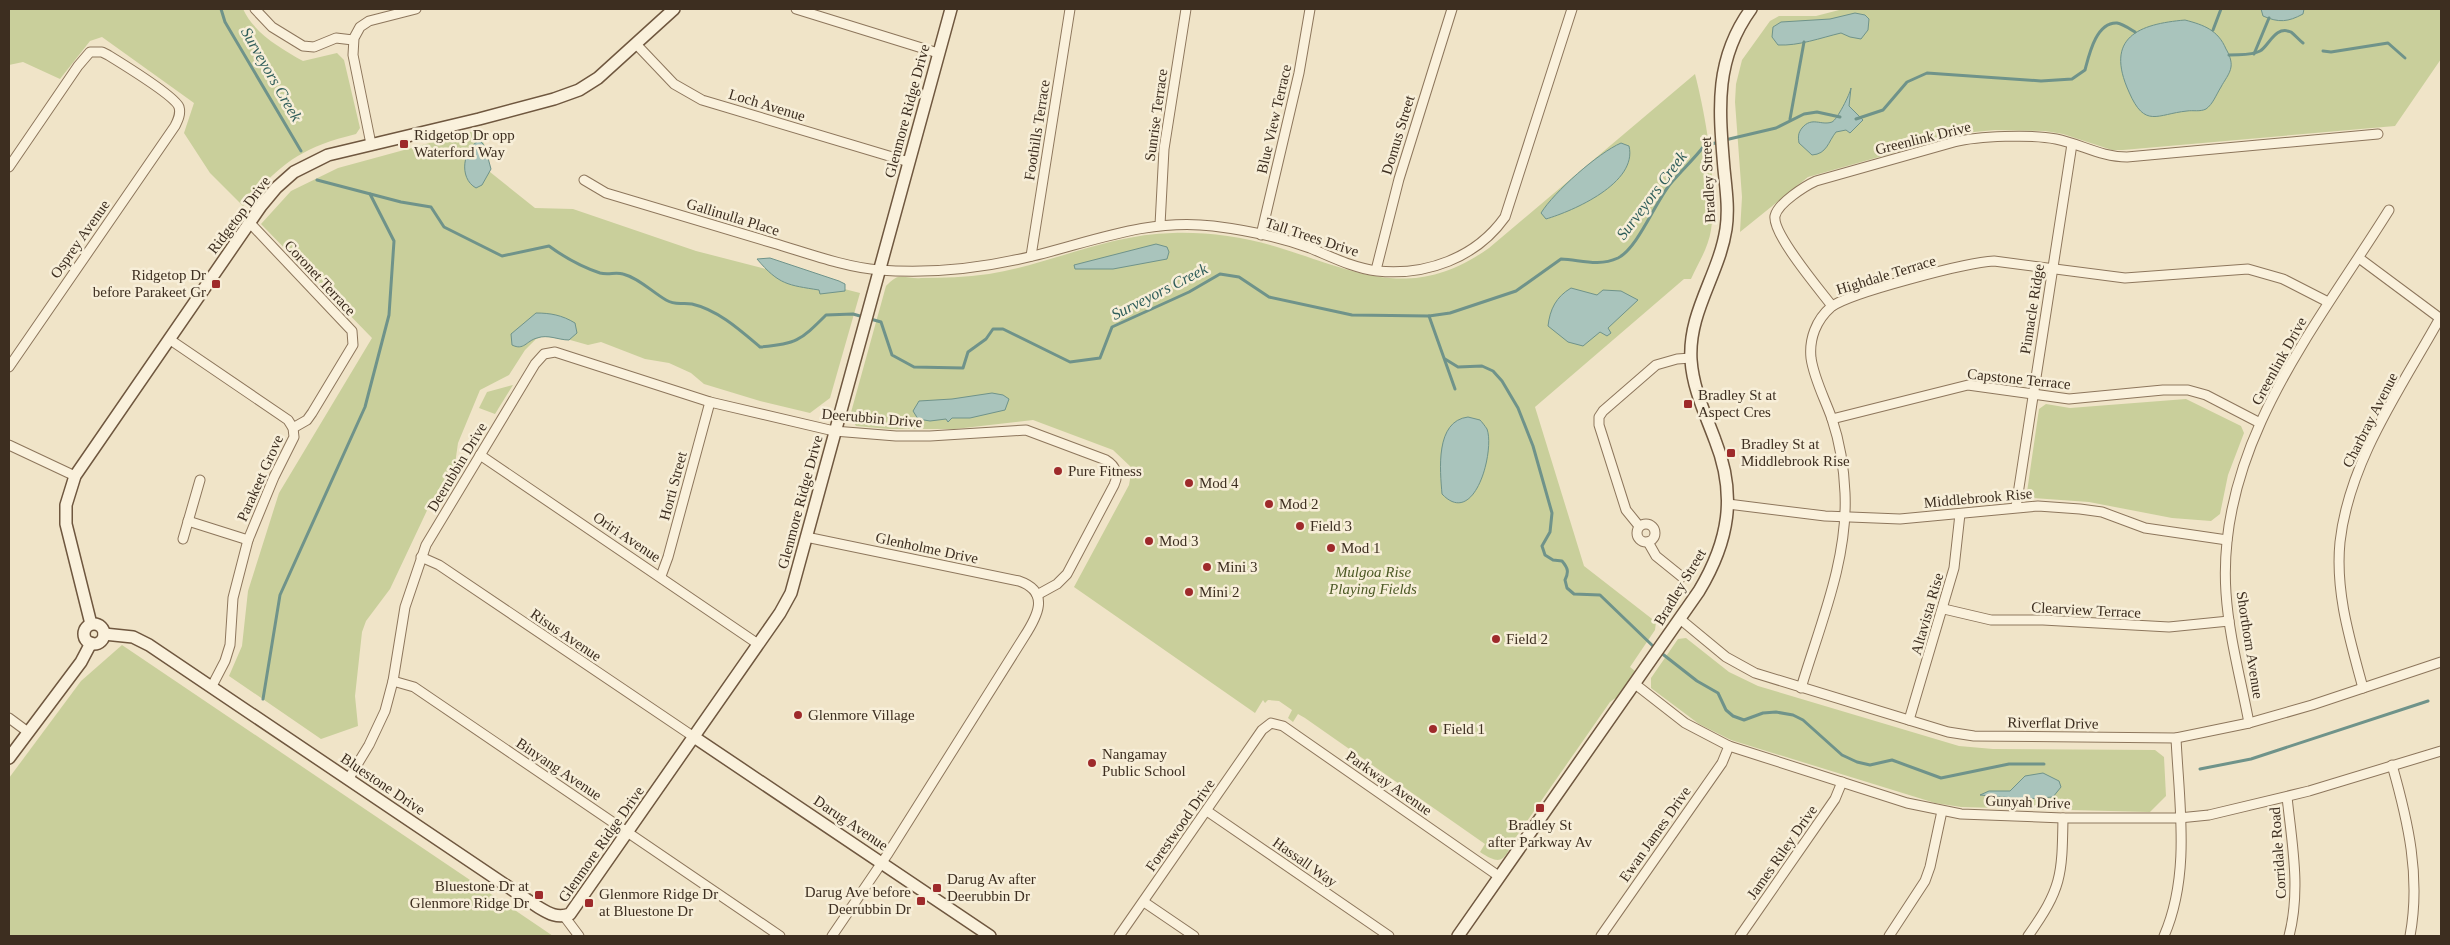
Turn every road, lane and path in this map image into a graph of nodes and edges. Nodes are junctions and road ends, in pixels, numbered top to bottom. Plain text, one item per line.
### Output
1 (255, 9) edge
2 (416, 9) edge
3 (674, 9) edge
4 (796, 9) edge
5 (951, 9) edge
6 (1070, 9) edge
7 (1186, 9) edge
8 (1310, 9) edge
9 (1452, 9) edge
10 (1572, 9) edge
11 (1741, 9) edge
12 (1751, 9) edge
13 (1740, 23) junction
14 (353, 40) junction
15 (636, 44) junction
16 (938, 54) junction
17 (2378, 134) dead end
18 (371, 144) junction
19 (2072, 144) junction
20 (909, 162) junction
21 (9, 167) edge
22 (584, 180) dead end
23 (2389, 210) dead end
24 (249, 222) junction
25 (1160, 225) junction
26 (1261, 234) junction
27 (1031, 256) junction
28 (2359, 258) junction
29 (2051, 269) junction
30 (879, 270) junction
31 (1376, 270) junction
32 (2328, 302) junction
33 (1832, 306) junction
34 (2441, 318) edge
35 (169, 339) junction
36 (1691, 358) junction
37 (9, 367) edge
38 (2032, 393) junction
39 (710, 402) junction
40 (1832, 419) junction
41 (2260, 423) junction
42 (293, 428) junction
43 (834, 431) junction
44 (9, 445) edge
45 (480, 455) junction
46 (75, 476) junction
47 (200, 480) dead end
48 (1728, 504) junction
49 (2016, 507) junction
50 (1960, 514) junction
51 (1845, 518) junction
52 (188, 521) junction
53 (1639, 526) junction
54 (806, 536) junction
55 (183, 539) dead end
56 (248, 540) junction
57 (2227, 540) junction
58 (1648, 542) junction
59 (421, 557) junction
60 (661, 576) junction
61 (1682, 577) dead end
62 (1037, 595) junction
63 (1944, 609) junction
64 (1680, 619) junction
65 (2229, 621) junction
66 (91, 624) junction
67 (104, 634) junction
68 (91, 643) junction
69 (758, 644) junction
70 (2441, 662) edge
71 (393, 681) junction
72 (1635, 684) junction
73 (212, 686) junction
74 (1801, 688) junction
75 (2363, 688) junction
76 (9, 718) edge
77 (1909, 720) junction
78 (2249, 723) junction
79 (1262, 730) joint
80 (28, 732) junction
81 (694, 737) junction
82 (2176, 738) junction
83 (1729, 746) junction
84 (2441, 751) edge
85 (9, 758) edge
86 (2392, 765) junction
87 (349, 778) junction
88 (1842, 782) junction
89 (2287, 797) junction
90 (1207, 811) junction
91 (1942, 811) junction
92 (2063, 818) junction
93 (2179, 818) junction
94 (627, 832) junction
95 (882, 863) junction
96 (1500, 877) junction
97 (1144, 902) junction
98 (538, 907) joint
99 (564, 916) junction
100 (579, 936) edge
101 (780, 936) edge
102 (832, 936) edge
103 (990, 936) edge
104 (1119, 936) edge
105 (1194, 936) edge
106 (1389, 936) edge
107 (1458, 936) edge
108 (1601, 936) edge
109 (1740, 936) edge
110 (1889, 936) edge
111 (2028, 936) edge
112 (2164, 936) edge
113 (2289, 936) edge
114 (2410, 936) edge

1 - 14 street
2 - 14 street
3 - 15 street, Ridgetop Drive
4 - 16 street
5 - 16 street, Glenmore Ridge Drive
6 - 27 street, Foothills Terrace
7 - 25 street, Sunrise Terrace
8 - 26 street, Blue View Terrace
9 - 31 street, Domus Street
10 - 31 street, Tall Trees Drive
11 - 13 street, Bradley Street
12 - 13 street, Bradley Street
13 - 36 street, Bradley Street
14 - 18 street
15 - 18 street, Ridgetop Drive
15 - 20 street, Loch Avenue
16 - 20 street, Glenmore Ridge Drive
17 - 19 street, Greenlink Drive
18 - 24 street, Ridgetop Drive
19 - 29 street, Pinnacle Ridge
19 - 33 street, Greenlink Drive
20 - 30 street, Glenmore Ridge Drive
21 - 37 street, Osprey Avenue
22 - 30 street, Gallinulla Place
23 - 28 street, Greenlink Drive
24 - 35 street, Ridgetop Drive
24 - 42 street, Coronet Terrace
25 - 26 street, Tall Trees Drive
25 - 27 street, Tall Trees Drive
26 - 31 street, Tall Trees Drive
27 - 30 street, Tall Trees Drive
28 - 32 street, Greenlink Drive
28 - 34 street
29 - 32 street, Highdale Terrace
29 - 33 street, Highdale Terrace
29 - 38 street, Pinnacle Ridge
30 - 43 street, Glenmore Ridge Drive
32 - 41 street, Greenlink Drive
33 - 40 street, Highdale Terrace
34 - 75 street, Charbray Avenue
35 - 42 street, Parakeet Grove
35 - 46 street, Ridgetop Drive
36 - 48 street, Bradley Street
36 - 53 street
38 - 40 street, Capstone Terrace
38 - 41 street, Capstone Terrace
38 - 49 street, Pinnacle Ridge
39 - 43 street, Deerubbin Drive
39 - 45 street, Deerubbin Drive
39 - 60 street, Horti Street
40 - 51 street, Highdale Terrace
41 - 57 street, Greenlink Drive
42 - 56 street, Parakeet Grove
43 - 54 street, Glenmore Ridge Drive
43 - 62 street, Deerubbin Drive
44 - 46 street
45 - 59 street, Deerubbin Drive
45 - 60 street, Oriri Avenue
46 - 66 street, Ridgetop Drive
47 - 52 street
48 - 51 street, Middlebrook Rise
48 - 64 street, Bradley Street
49 - 50 street, Middlebrook Rise
49 - 57 street, Middlebrook Rise
50 - 51 street, Middlebrook Rise
50 - 63 street, Altavista Rise
51 - 74 street, Highdale Terrace
52 - 55 street
52 - 56 street
53 - 58 street
53 - 58 street
54 - 62 street, Glenholme Drive
54 - 69 street, Glenmore Ridge Drive
56 - 73 street, Parakeet Grove
57 - 65 street, Shorthorn Avenue
58 - 61 street
59 - 71 street, Deerubbin Drive
59 - 81 street, Risus Avenue
60 - 69 street, Oriri Avenue
62 - 95 street
63 - 65 street, Clearview Terrace
63 - 77 street, Altavista Rise
64 - 72 street, Bradley Street
64 - 74 street, Riverflat Drive
65 - 78 street, Shorthorn Avenue
66 - 67 street
66 - 68 street
67 - 68 street
67 - 73 street, Bluestone Drive
68 - 80 street
69 - 81 street, Glenmore Ridge Drive
70 - 75 street, Riverflat Drive
71 - 87 street, Deerubbin Drive
71 - 94 street, Binyang Avenue
72 - 83 street, Gunyah Drive
72 - 96 street, Bradley Street
73 - 87 street, Bluestone Drive
74 - 77 street, Riverflat Drive
75 - 78 street, Riverflat Drive
76 - 80 street
77 - 82 street, Riverflat Drive
78 - 82 street, Riverflat Drive
79 - 90 street, Forestwood Drive
79 - 96 street, Parkway Avenue
80 - 85 street
81 - 94 street, Glenmore Ridge Drive
81 - 95 street, Darug Avenue
82 - 93 street
83 - 88 street, Gunyah Drive
83 - 108 street, Ewan James Drive
84 - 86 street, Gunyah Drive
86 - 89 street, Gunyah Drive
86 - 114 street
87 - 98 street, Bluestone Drive
88 - 91 street, Gunyah Drive
88 - 109 street, James Riley Drive
89 - 93 street, Gunyah Drive
89 - 113 street, Corridale Road
90 - 97 street, Forestwood Drive
90 - 106 street, Hassall Way
91 - 92 street, Gunyah Drive
91 - 110 street
92 - 93 street, Gunyah Drive
92 - 111 street
93 - 112 street
94 - 99 street, Glenmore Ridge Drive
94 - 101 street, Binyang Avenue
95 - 102 street
95 - 103 street, Darug Avenue
96 - 107 street, Bradley Street
97 - 104 street, Forestwood Drive
97 - 105 street
98 - 99 street, Glenmore Ridge Drive
99 - 100 street

